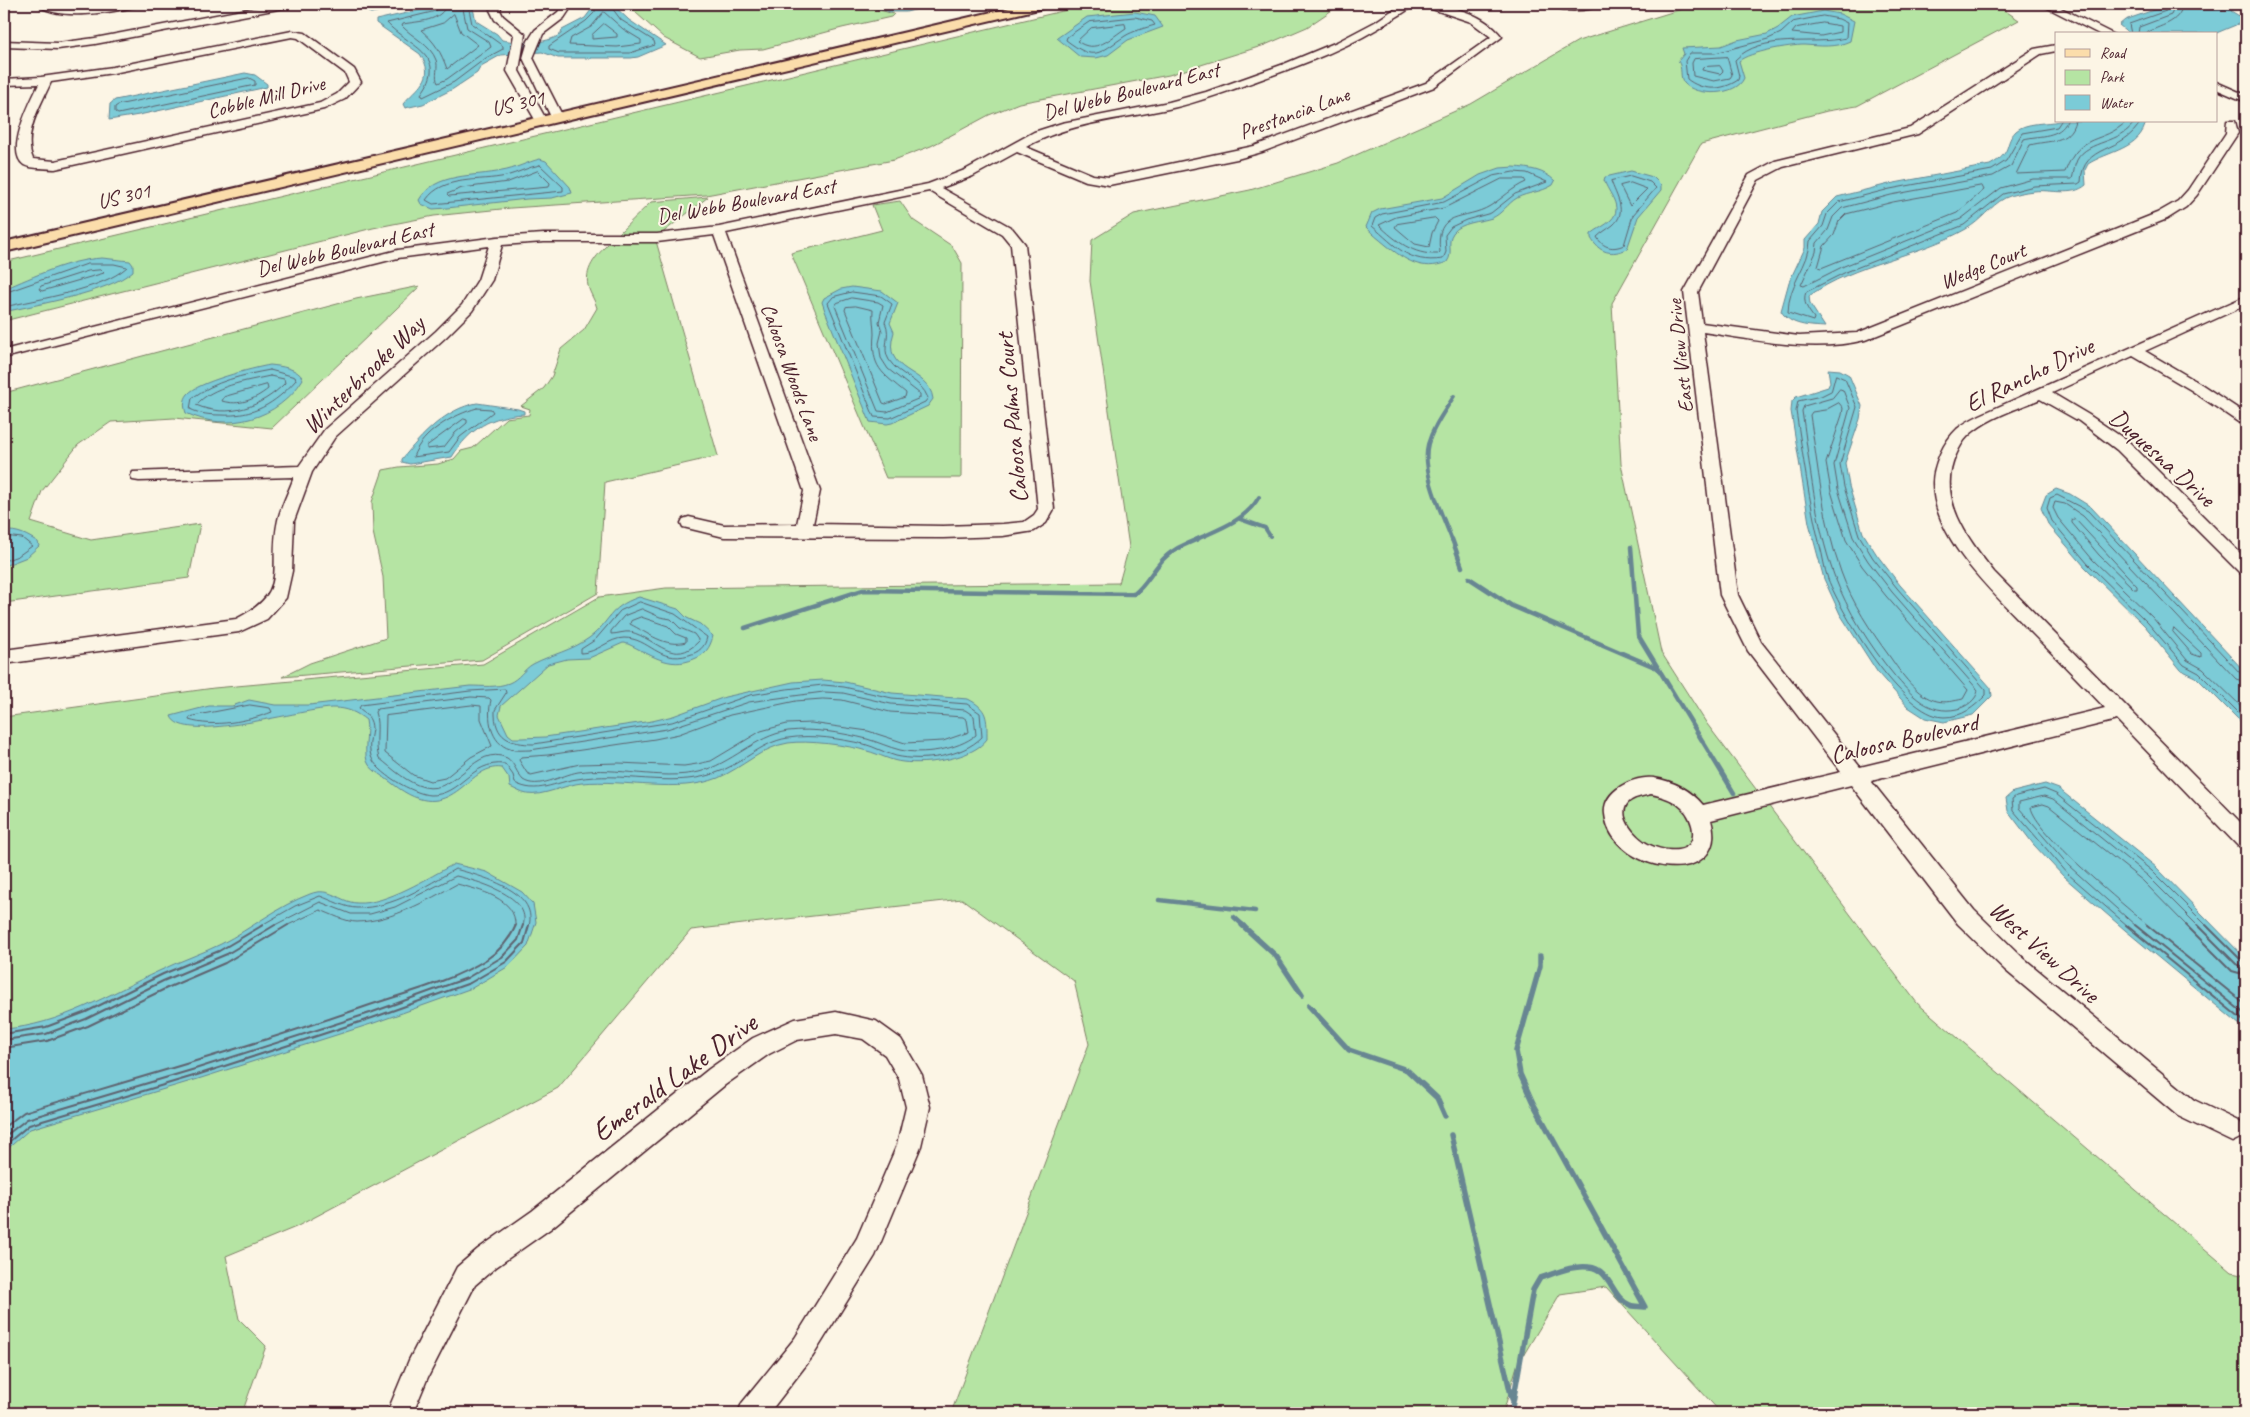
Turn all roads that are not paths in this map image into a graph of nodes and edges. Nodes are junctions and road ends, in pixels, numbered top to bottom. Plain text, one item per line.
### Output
1 (42, 4) edge
2 (134, 4) edge
3 (289, 4) edge
4 (496, 4) edge
5 (562, 4) edge
6 (992, 4) edge
7 (1043, 4) edge
8 (1410, 4) edge
9 (1427, 4) edge
10 (1556, 4) edge
11 (1595, 4) edge
12 (2045, 4) edge
13 (546, 27) junction
14 (2104, 32) edge
15 (518, 34) junction
16 (4, 44) edge
17 (2055, 48) dead end
18 (514, 58) joint
19 (46, 80) junction
20 (4, 82) edge
21 (2218, 86) edge
22 (2246, 100) edge
23 (555, 112) junction
24 (538, 116) junction
25 (2231, 123) dead end
26 (1016, 147) junction
27 (244, 176) junction
28 (931, 187) junction
29 (719, 231) junction
30 (4, 232) edge
31 (497, 241) junction
32 (25, 242) junction
33 (4, 247) edge
34 (2246, 300) edge
35 (1697, 327) junction
36 (2133, 350) junction
37 (4, 354) edge
38 (2041, 392) junction
39 (2246, 421) edge
40 (304, 471) junction
41 (139, 476) dead end
42 (689, 524) dead end
43 (804, 530) junction
44 (2246, 569) edge
45 (4, 657) edge
46 (2120, 712) junction
47 (1855, 777) junction
48 (1699, 814) junction
49 (2246, 841) edge
50 (2232, 1130) dead end
51 (400, 1413) edge
52 (752, 1413) edge

1 - 2 street
3 - 16 street
4 - 15 street
5 - 13 street
6 - 23 main road, US 301
7 - 23 main road, US 301 / US 301
8 - 26 street, Del Webb Boulevard East
9 - 26 street, Prestancia Lane
10 - 11 street
12 - 14 street
13 - 15 street
13 - 23 street
15 - 18 street
17 - 35 street, East View Drive
18 - 24 street
19 - 19 street, Cobble Mill Drive
19 - 20 street, Cobble Mill Drive
21 - 22 street
23 - 24 main road, US 301 / US 301
24 - 27 main road, US 301
24 - 32 main road, US 301 / US 301
25 - 35 street, Wedge Court
26 - 28 street, Del Webb Boulevard East
27 - 30 main road, US 301
27 - 32 main road
28 - 29 street, Del Webb Boulevard East
28 - 43 street, Caloosa Palms Court
29 - 31 street, Del Webb Boulevard East
29 - 43 street, Caloosa Woods Lane
31 - 37 street, Del Webb Boulevard East
31 - 40 street, Winterbrooke Way
32 - 33 main road, US 301 / US 301
34 - 36 street, El Rancho Drive
35 - 47 street, East View Drive
36 - 38 street, El Rancho Drive
36 - 39 street
38 - 44 street, Duquesna Drive
38 - 46 street, El Rancho Drive
40 - 41 street
40 - 45 street, Winterbrooke Way
42 - 43 street, Caloosa Palms Court
46 - 47 street, Caloosa Boulevard
46 - 49 street, El Rancho Drive
47 - 48 street, Caloosa Boulevard
47 - 50 street, West View Drive
48 - 48 street
51 - 52 street, Emerald Lake Drive

